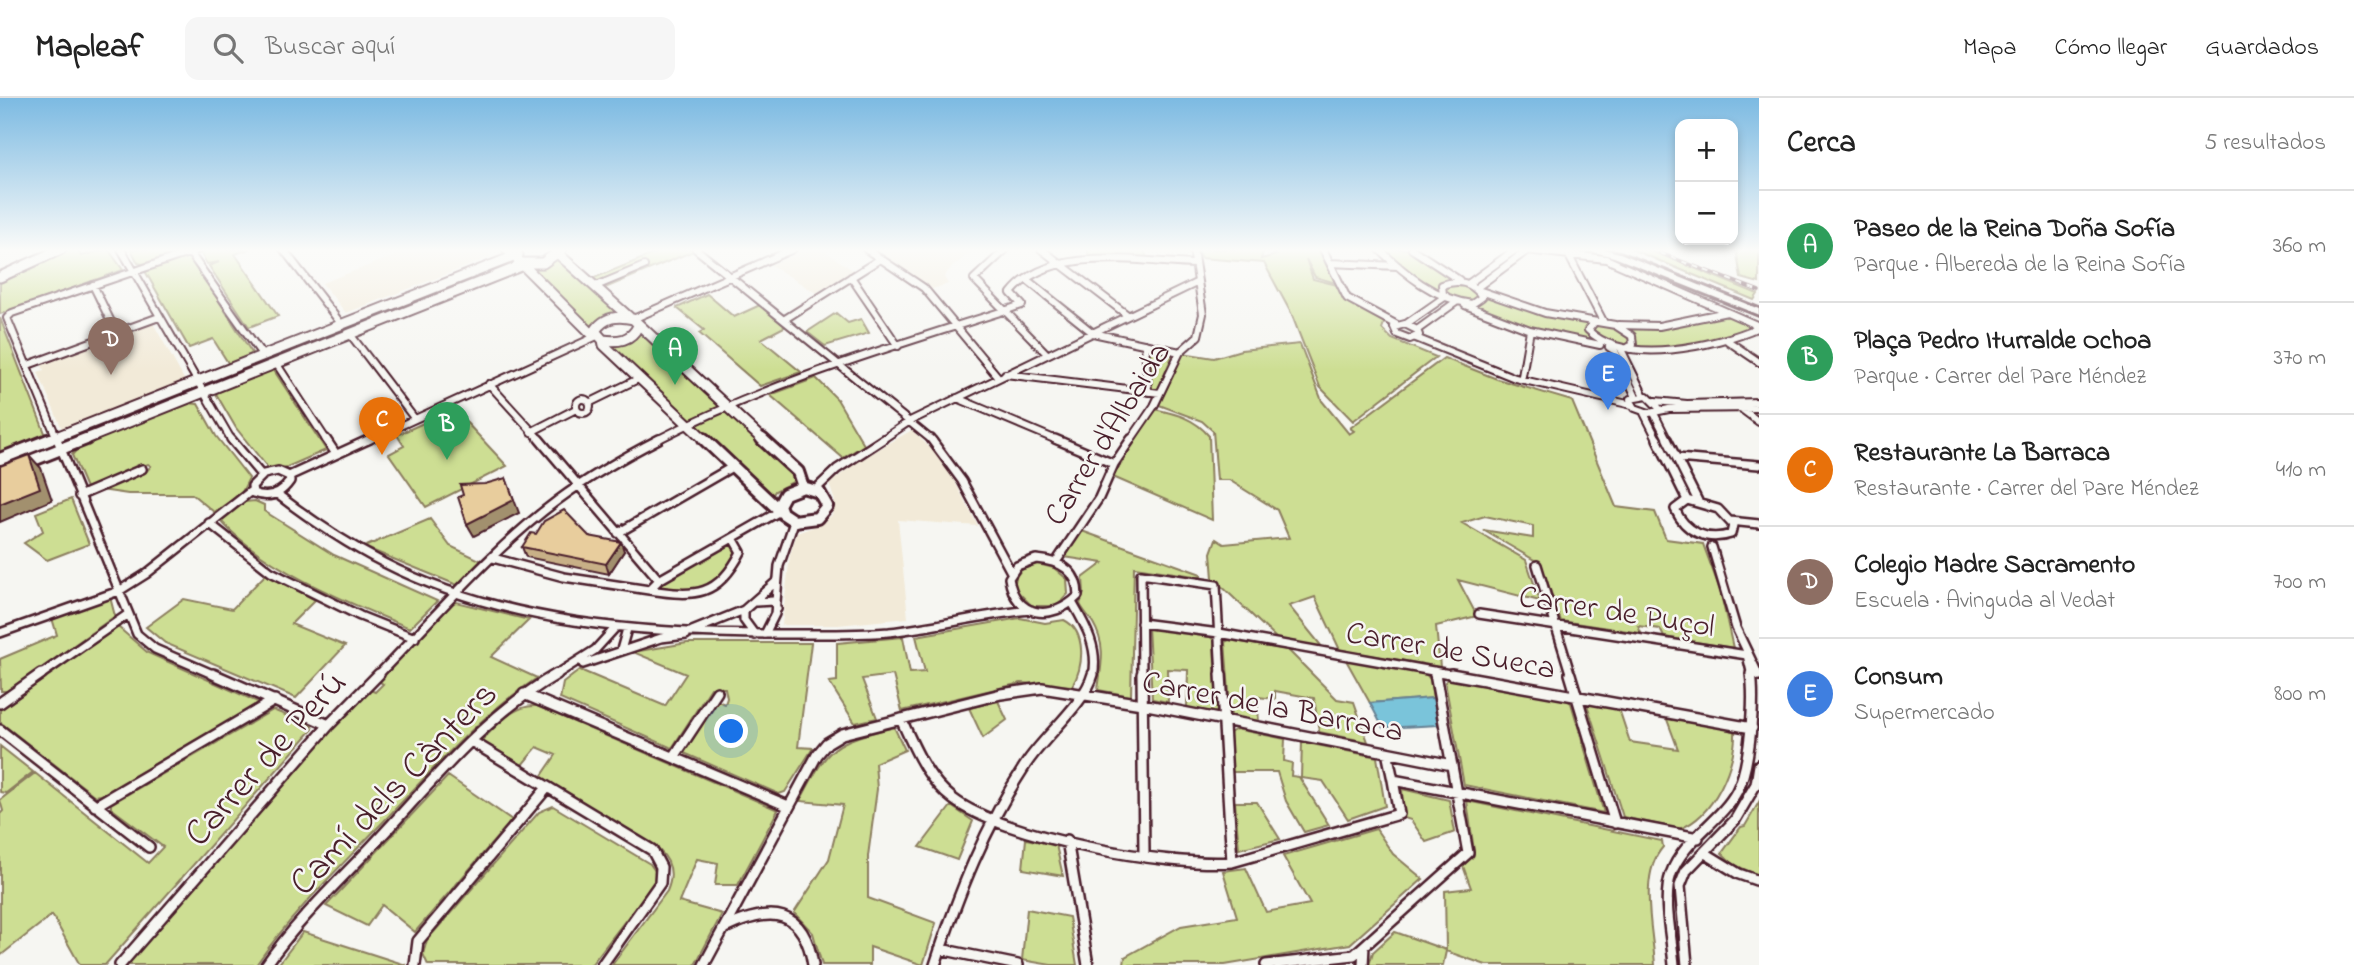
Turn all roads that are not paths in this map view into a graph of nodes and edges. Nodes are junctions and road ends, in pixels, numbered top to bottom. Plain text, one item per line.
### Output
1 (80, 289) edge
2 (95, 289) edge
3 (144, 289) edge
4 (216, 289) edge
5 (314, 289) edge
6 (438, 289) edge
7 (452, 289) edge
8 (550, 289) edge
9 (600, 289) edge
10 (704, 289) edge
11 (748, 289) edge
12 (831, 289) edge
13 (859, 289) edge
14 (925, 289) edge
15 (984, 289) edge
16 (1015, 289) edge
17 (1039, 289) edge
18 (1093, 289) edge
19 (1181, 289) edge
20 (1197, 289) edge
21 (1344, 289) edge
22 (1435, 289) edge
23 (1441, 289) edge
24 (1476, 289) edge
25 (1477, 289) edge
26 (1586, 289) edge
27 (1678, 289) edge
28 (1703, 289) edge
29 (1721, 289) edge
30 (1444, 295) junction
31 (1459, 302) junction
32 (1759, 304) edge
33 (1004, 311) junction
34 (1731, 312) junction
35 (1759, 312) edge
36 (1126, 314) junction
37 (159, 317) junction
38 (785, 319) junction
39 (633, 321) junction
40 (1604, 323) junction
41 (1405, 324) junction
42 (1593, 324) junction
43 (342, 325) junction
44 (1397, 325) junction
45 (1615, 325) junction
46 (1759, 326) edge
47 (957, 327) junction
48 (1530, 330) junction
49 (116, 332) junction
50 (1093, 332) junction
51 (350, 334) junction
52 (1417, 334) junction
53 (599, 337) junction
54 (1728, 341) junction
55 (1145, 345) junction
56 (898, 346) junction
57 (1607, 346) junction
58 (1629, 347) junction
59 (1621, 349) junction
60 (1180, 352) junction
61 (1047, 354) junction
62 (263, 356) junction
63 (1759, 362) edge
64 (276, 363) junction
65 (838, 364) junction
66 (28, 365) junction
67 (1001, 376) junction
68 (1522, 376) junction
69 (639, 378) junction
70 (197, 382) junction
71 (489, 384) junction
72 (203, 392) junction
73 (1148, 392) junction
74 (1160, 393) junction
75 (1644, 396) junction
76 (957, 398) junction
77 (1632, 400) junction
78 (1654, 400) junction
79 (1759, 402) edge
80 (728, 406) junction
81 (1759, 408) edge
82 (1743, 409) junction
83 (1643, 411) junction
84 (1657, 411) junction
85 (414, 418) junction
86 (911, 421) junction
87 (1759, 422) edge
88 (685, 425) junction
89 (531, 432) junction
90 (56, 438) junction
91 (60, 449) junction
92 (336, 454) junction
93 (1676, 458) junction
94 (0, 459) edge
95 (1114, 464) junction
96 (1759, 465) edge
97 (732, 467) junction
98 (142, 470) dead end
99 (0, 473) edge
100 (262, 476) junction
101 (289, 476) junction
102 (581, 485) junction
103 (803, 487) junction
104 (816, 489) junction
105 (251, 491) junction
106 (276, 494) junction
107 (79, 496) junction
108 (1687, 500) junction
109 (1698, 501) junction
110 (780, 511) junction
111 (1730, 521) junction
112 (794, 522) junction
113 (209, 523) junction
114 (1759, 523) edge
115 (618, 533) junction
116 (1701, 535) junction
117 (733, 538) junction
118 (1715, 538) junction
119 (1712, 547) junction
120 (493, 558) junction
121 (1056, 562) junction
122 (1536, 565) dead end
123 (1011, 572) junction
124 (659, 580) junction
125 (777, 581) junction
126 (649, 590) junction
127 (118, 591) junction
128 (458, 594) junction
129 (1014, 598) junction
130 (753, 603) junction
131 (1073, 604) junction
132 (744, 610) junction
133 (778, 610) junction
134 (1031, 610) junction
135 (1063, 610) junction
136 (1004, 612) junction
137 (1479, 614) dead end
138 (127, 615) junction
139 (1082, 620) junction
140 (1141, 624) junction
141 (1555, 626) junction
142 (616, 627) junction
143 (627, 629) junction
144 (688, 632) junction
145 (0, 633) edge
146 (700, 633) junction
147 (1219, 633) junction
148 (765, 634) junction
149 (755, 635) junction
150 (415, 638) junction
151 (621, 650) junction
152 (1747, 656) junction
153 (573, 667) junction
154 (1434, 671) junction
155 (1759, 676) edge
156 (717, 692) dead end
157 (524, 694) junction
158 (1085, 695) junction
159 (1576, 695) junction
160 (275, 700) junction
161 (0, 703) edge
162 (1142, 704) junction
163 (901, 719) junction
164 (1224, 721) junction
165 (329, 725) junction
166 (1752, 729) junction
167 (0, 730) edge
168 (471, 741) junction
169 (1387, 752) junction
170 (674, 757) junction
171 (1452, 765) junction
172 (1759, 765) edge
173 (1393, 780) junction
174 (546, 789) junction
175 (1461, 793) junction
176 (95, 806) junction
177 (789, 806) junction
178 (990, 821) junction
179 (1615, 823) junction
180 (1698, 838) junction
181 (1067, 840) junction
182 (149, 847) dead end
183 (1144, 853) junction
184 (1705, 853) junction
185 (1232, 862) junction
186 (1759, 881) edge
187 (724, 928) junction
188 (1364, 946) junction
189 (940, 949) junction
190 (120, 965) edge
191 (266, 965) edge
192 (415, 965) edge
193 (602, 965) edge
194 (704, 965) edge
195 (813, 965) edge
196 (935, 965) edge
197 (1018, 965) edge
198 (1088, 965) edge
199 (1266, 965) edge
200 (1363, 965) edge
201 (1674, 965) edge
202 (1687, 965) edge

1 - 66 street
2 - 49 street
3 - 37 street
4 - 62 street
5 - 43 street
6 - 43 street
7 - 51 street
8 - 53 street
9 - 39 street
10 - 39 street
11 - 38 street
12 - 38 street
13 - 56 street
14 - 47 street
15 - 33 street
16 - 33 street
17 - 50 street
18 - 36 street
19 - 36 street
20 - 60 street, Carrer d'Albaida
21 - 44 street
22 - 30 street
23 - 30 street
24 - 31 street
25 - 42 street
26 - 40 street
27 - 34 street
28 - 35 main road
29 - 32 main road
30 - 31 street
30 - 41 street
31 - 48 street
31 - 52 street
33 - 47 street, Carrer de Perú
33 - 61 street
34 - 45 street
34 - 46 street
36 - 50 street
37 - 49 street
37 - 70 street
38 - 65 street
39 - 53 street
39 - 53 street
39 - 80 street
40 - 42 street
40 - 45 street
41 - 44 street
41 - 52 street
42 - 57 street
43 - 62 street
44 - 52 street
45 - 58 street
46 - 54 street
47 - 56 street, Carrer de Perú
47 - 67 street
48 - 57 street
48 - 68 street
49 - 66 street
50 - 55 street
50 - 61 street
51 - 64 street
51 - 85 street
52 - 68 street
52 - 77 street
53 - 69 street
53 - 71 street
54 - 58 street
54 - 63 street
55 - 60 street
55 - 73 street
56 - 65 street, Carrer de Perú
57 - 59 street
57 - 77 street
58 - 59 street
59 - 75 street
60 - 74 street, Carrer d'Albaida
61 - 67 street
62 - 70 street
64 - 72 street
64 - 92 street
65 - 80 street, Carrer de Perú
65 - 86 street
66 - 90 street
67 - 73 street
67 - 76 street
68 - 77 street
69 - 88 street
69 - 89 street
70 - 72 street
70 - 90 street
71 - 85 street
71 - 89 street
72 - 91 street
72 - 100 street
73 - 74 street
74 - 95 street, Carrer d'Albaida
75 - 77 street
75 - 78 street
76 - 86 street
76 - 95 street
77 - 83 street
78 - 79 street
78 - 84 street
80 - 88 street, Carrer de Perú
80 - 103 street
81 - 82 street
82 - 84 street
82 - 87 street
83 - 84 street
83 - 108 street
84 - 93 street
85 - 92 street
86 - 104 street
86 - 123 street
88 - 97 street
88 - 102 street, Carrer de Perú
89 - 102 street
90 - 91 street
90 - 94 street
91 - 99 street
91 - 107 street
92 - 101 street
93 - 96 street
93 - 109 street
95 - 121 street, Carrer d'Albaida
97 - 110 street
97 - 115 street
98 - 107 street
100 - 101 street
100 - 105 street
101 - 106 street
102 - 115 street
102 - 120 street, Carrer de Perú
103 - 104 street
103 - 110 street
104 - 112 street
105 - 106 street
105 - 113 street
106 - 128 street
107 - 127 street
108 - 109 street
108 - 116 street
109 - 111 street
110 - 112 street
110 - 117 street
111 - 114 street
111 - 118 street
112 - 125 street
113 - 127 street
113 - 150 street
115 - 124 street
116 - 118 street
116 - 119 street
117 - 124 street
117 - 126 street
118 - 119 street
119 - 152 street
120 - 126 street
120 - 128 street, Carrer de Perú
121 - 123 street
121 - 131 street
122 - 141 street
123 - 129 street
124 - 126 street
125 - 130 street
125 - 133 street
127 - 138 street
127 - 145 street
128 - 142 street
128 - 150 street, Carrer de Perú
129 - 134 street
129 - 136 street
130 - 132 street
130 - 133 street
131 - 135 street
131 - 139 street
132 - 144 street
132 - 149 street
133 - 148 street
134 - 135 street
134 - 136 street
135 - 139 street
136 - 148 street
137 - 141 street, Carrer de Puçol
138 - 160 street
138 - 161 street
139 - 158 street
140 - 147 street, Carrer de Sueca
140 - 147 street
140 - 162 street
141 - 152 street, Carrer de Puçol
141 - 159 street
142 - 143 street
142 - 153 street, Camí dels Cànters
143 - 144 street
143 - 151 street
144 - 146 street
146 - 149 street
146 - 151 street, Camí dels Cànters
147 - 154 street, Carrer de Sueca
147 - 164 street
148 - 149 street
150 - 165 street, Carrer de Perú
151 - 153 street, Camí dels Cànters
152 - 155 street
152 - 166 street
153 - 157 street, Camí dels Cànters
154 - 159 street, Carrer de Sueca
154 - 171 street
156 - 170 street
157 - 168 street, Camí dels Cànters
157 - 170 street
158 - 162 street, Carrer de la Barraca
158 - 163 street, Carrer de la Barraca
158 - 178 street
159 - 166 street, Carrer de Sueca
159 - 179 street
160 - 165 street
160 - 176 street
162 - 164 street, Carrer de la Barraca
162 - 183 street
163 - 177 street, Carrer de la Barraca
163 - 178 street
164 - 169 street, Carrer de la Barraca
164 - 185 street
165 - 190 street, Carrer de Perú
166 - 180 street
167 - 176 street
168 - 174 street
168 - 191 street, Camí dels Cànters
169 - 171 street, Carrer de la Barraca
169 - 173 street
170 - 177 street
171 - 175 street
172 - 184 street
173 - 175 street
173 - 185 street
174 - 192 street
174 - 193 street
175 - 179 street
175 - 188 street
176 - 182 street
177 - 187 street, Carrer de la Barraca
178 - 181 street
178 - 189 street
179 - 180 street
180 - 201 street
181 - 183 street
181 - 198 street
183 - 185 street
184 - 186 street
184 - 202 street
187 - 194 street, Carrer de la Barraca
187 - 195 street
188 - 199 street
188 - 200 street
189 - 196 street
189 - 197 street

